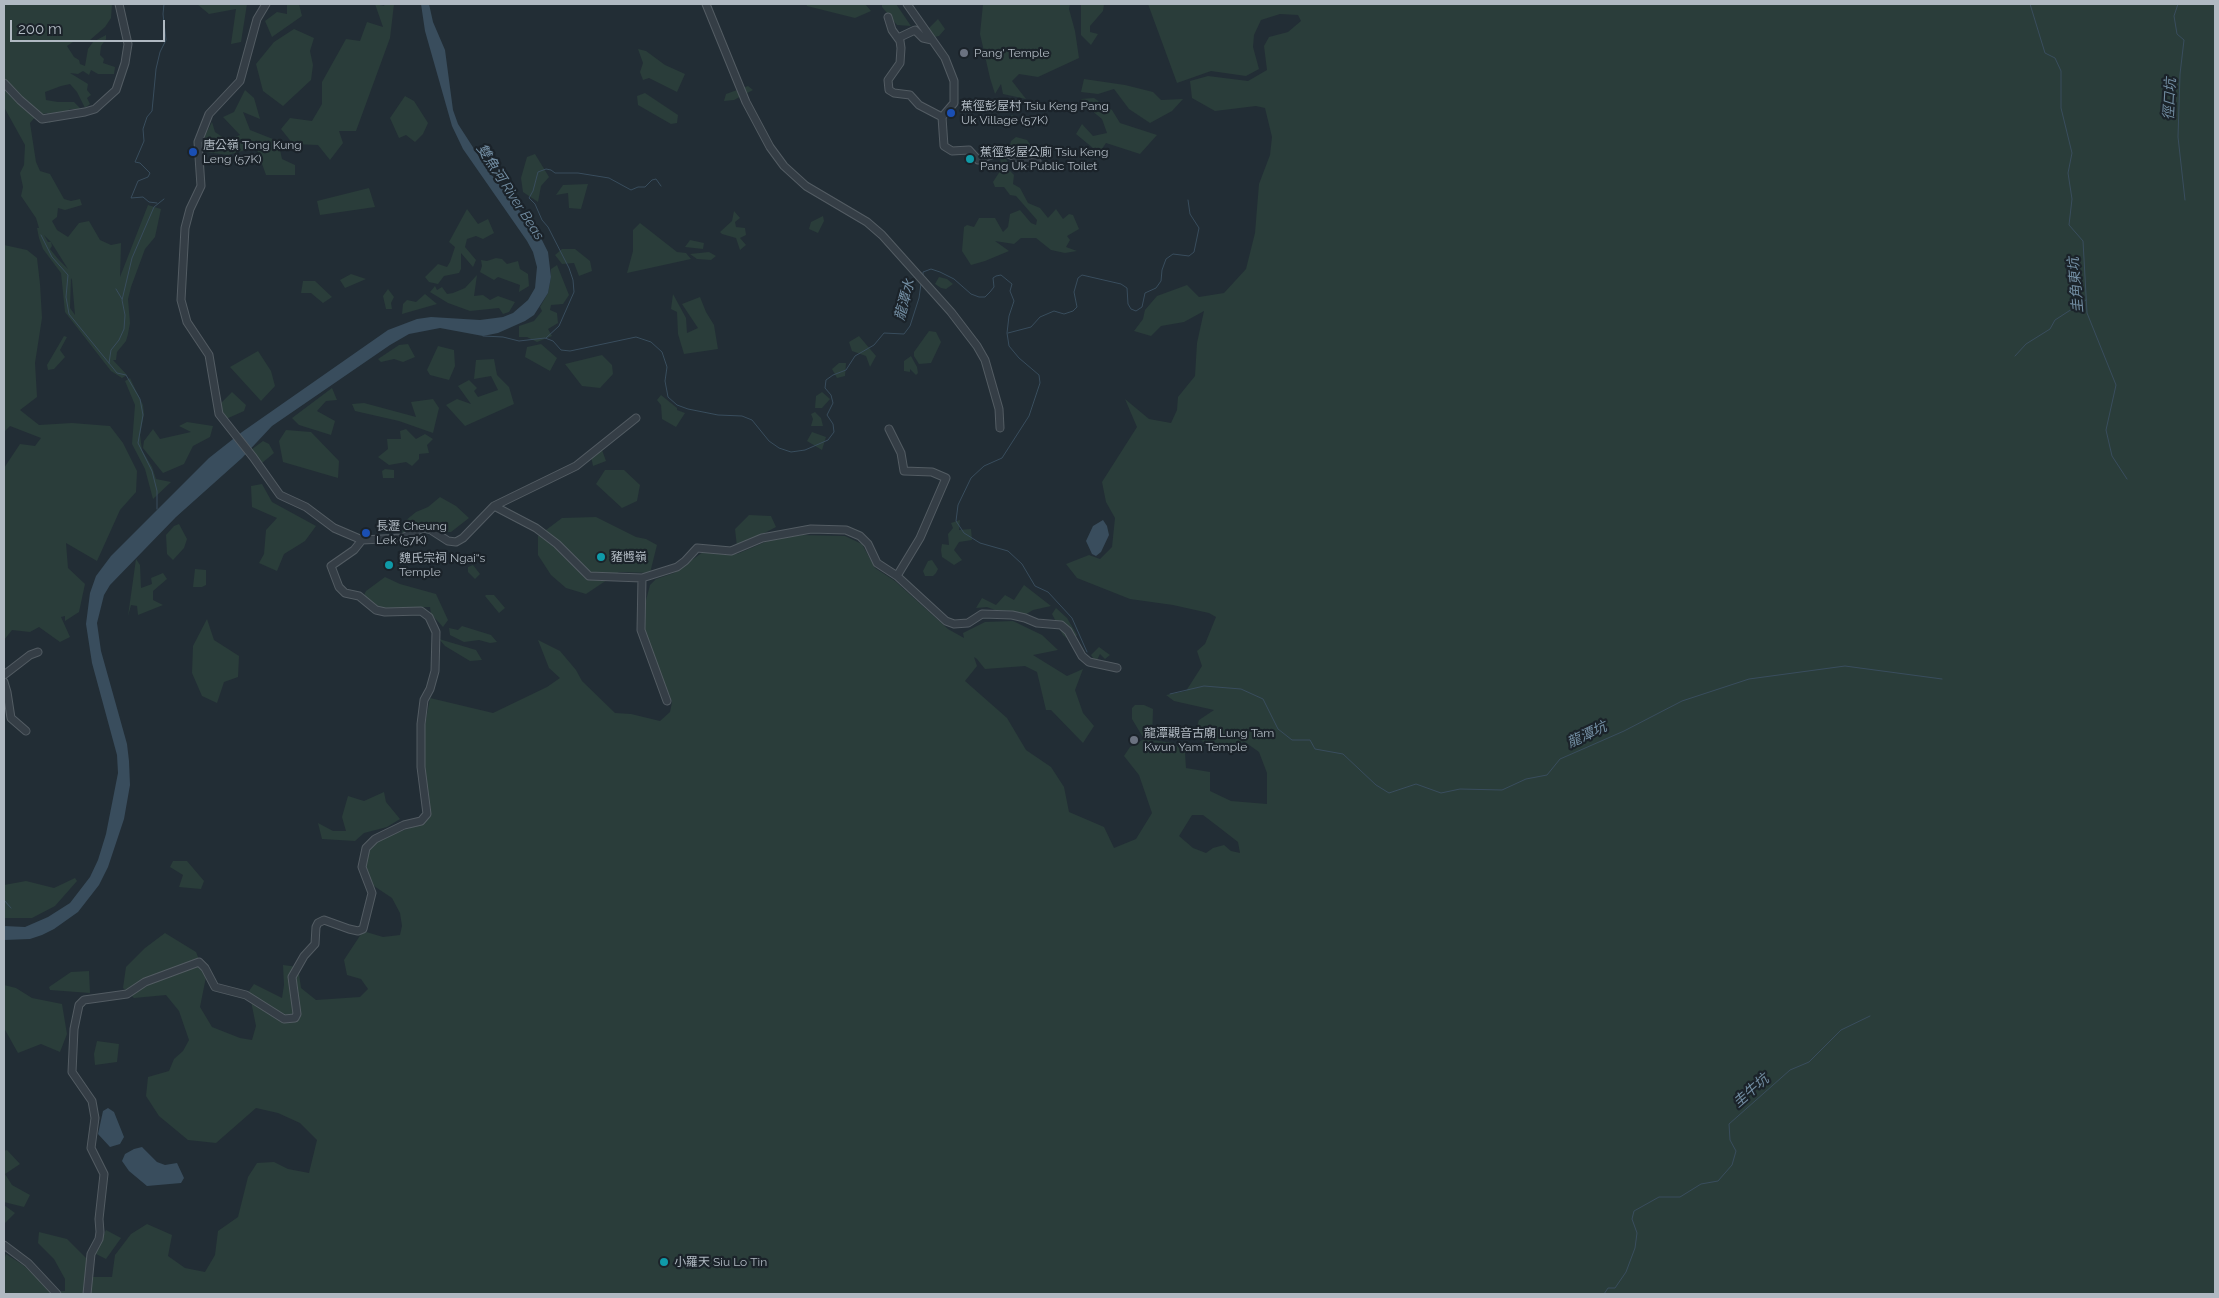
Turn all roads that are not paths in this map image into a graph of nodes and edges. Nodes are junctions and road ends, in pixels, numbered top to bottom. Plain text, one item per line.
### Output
1 (119, 4) edge
2 (266, 4) edge
3 (706, 4) edge
4 (906, 4) edge
5 (888, 17) dead end
6 (898, 38) junction
7 (932, 40) junction
8 (4, 83) edge
9 (942, 117) junction
10 (1037, 161) dead end
11 (636, 418) dead end
12 (1000, 428) dead end
13 (889, 429) dead end
14 (494, 506) junction
15 (362, 540) junction
16 (897, 576) junction
17 (642, 578) junction
18 (38, 652) dead end
19 (1116, 668) dead end
20 (4, 675) edge
21 (4, 682) edge
22 (667, 701) dead end
23 (26, 731) dead end
24 (4, 1245) edge
25 (57, 1294) edge
26 (87, 1294) edge

1 - 8 street
2 - 15 street
3 - 12 street
4 - 7 street
5 - 6 street
6 - 7 street
6 - 9 street
7 - 9 street
9 - 10 street
11 - 14 street
13 - 16 street
14 - 15 street
14 - 17 street
15 - 26 street
16 - 17 street
16 - 19 street
17 - 22 street
18 - 20 street
21 - 23 street
24 - 25 street

